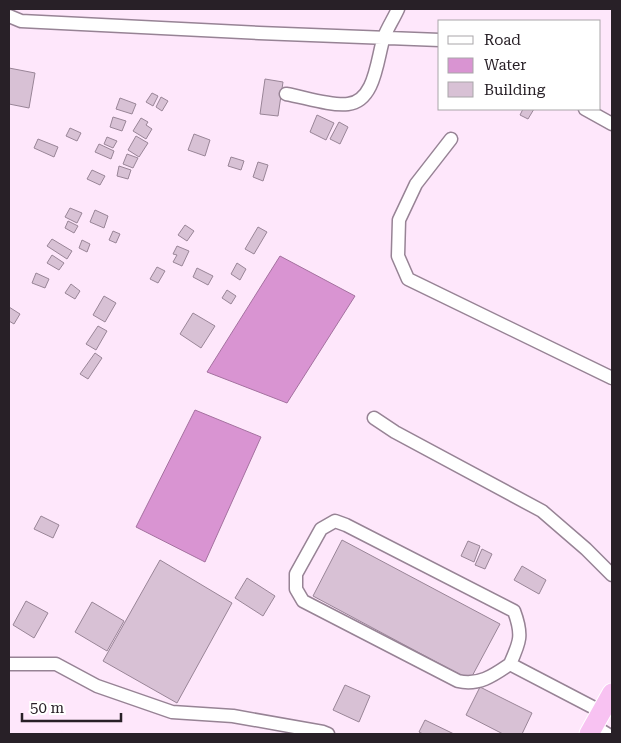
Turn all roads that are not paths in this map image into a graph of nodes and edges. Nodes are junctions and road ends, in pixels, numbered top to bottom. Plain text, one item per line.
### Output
1 (398, 9) edge
2 (9, 16) edge
3 (384, 36) junction
4 (438, 40) edge
5 (286, 94) dead end
6 (587, 110) edge
7 (612, 124) edge
8 (451, 139) dead end
9 (612, 378) edge
10 (374, 418) dead end
11 (612, 576) edge
12 (9, 664) edge
13 (510, 664) junction
14 (612, 694) edge
15 (598, 727) edge
16 (324, 733) edge

1 - 3 street
2 - 3 street
3 - 4 street
3 - 5 street
6 - 7 street
8 - 9 street
10 - 11 street
12 - 16 street
13 - 13 street
13 - 15 street
14 - 15 highway

